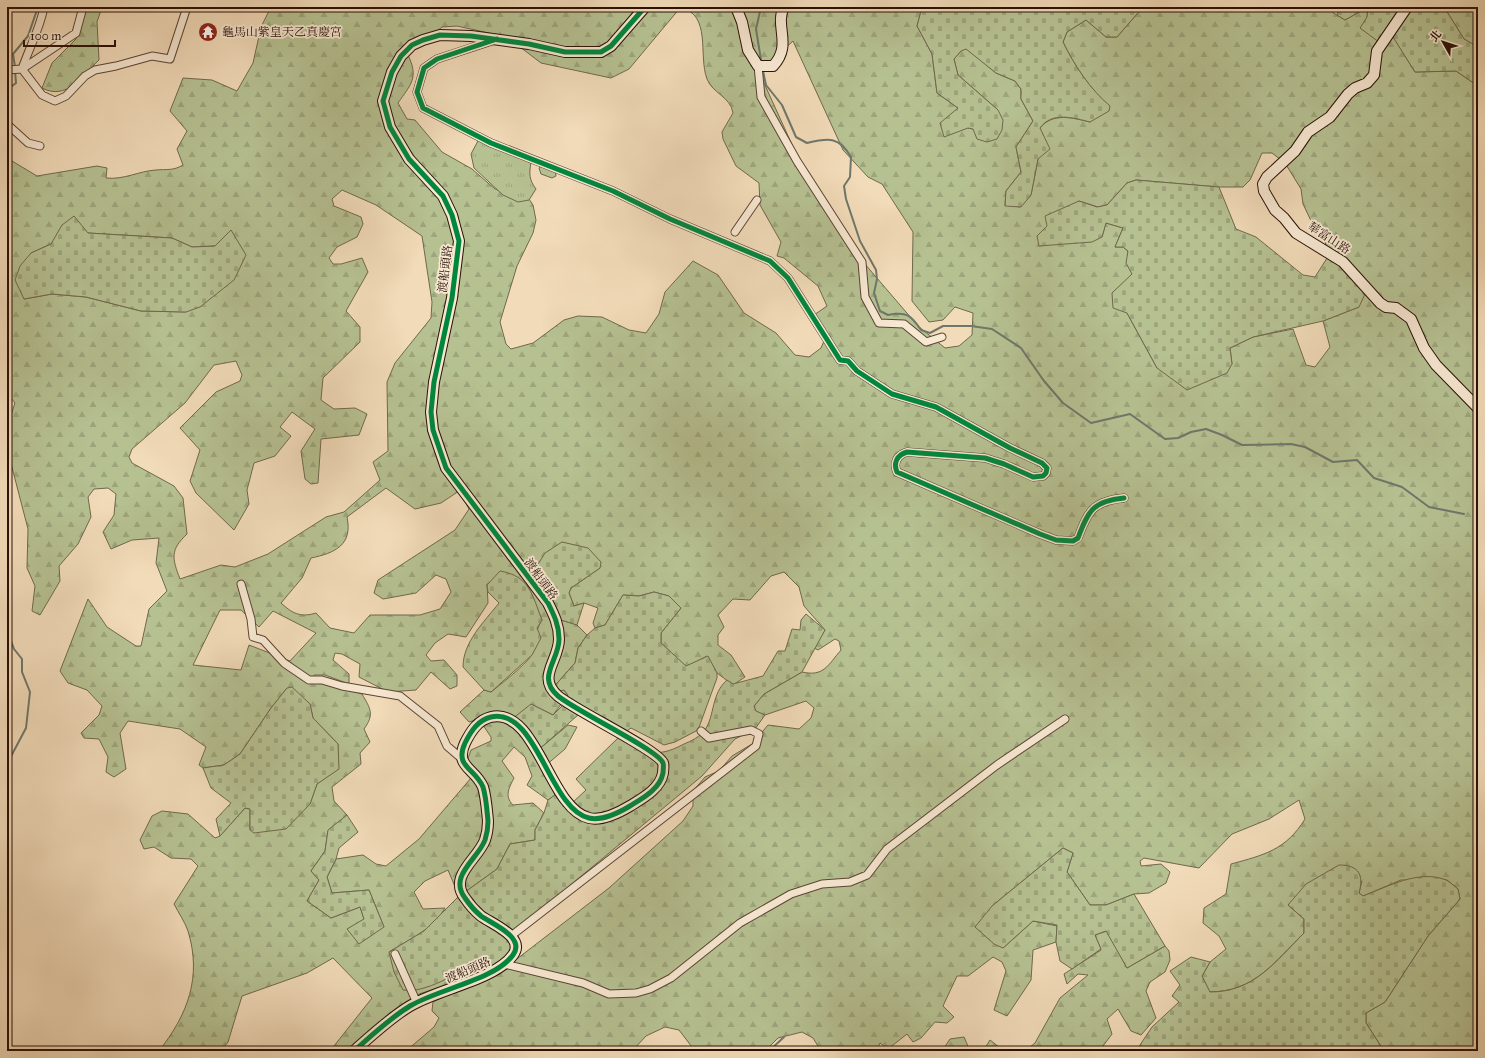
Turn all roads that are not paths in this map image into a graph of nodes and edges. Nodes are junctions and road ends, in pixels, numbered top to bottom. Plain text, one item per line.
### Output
1 (44, 7) edge
2 (83, 7) edge
3 (187, 7) edge
4 (645, 7) edge
5 (736, 7) edge
6 (784, 7) edge
7 (1407, 7) edge
8 (497, 39) junction
9 (758, 66) junction
10 (21, 69) junction
11 (9, 70) edge
12 (7, 124) edge
13 (40, 146) dead end
14 (757, 200) dead end
15 (735, 232) dead end
16 (942, 337) dead end
17 (1478, 408) edge
18 (1124, 498) dead end
19 (241, 584) dead end
20 (1066, 719) dead end
21 (701, 731) dead end
22 (461, 758) junction
23 (511, 936) junction
24 (395, 954) dead end
25 (504, 964) junction
26 (416, 1003) junction
27 (354, 1051) edge

1 - 10 street
2 - 10 street
3 - 10 street
4 - 8 street, 渡船頭路
5 - 9 street
6 - 9 street
7 - 17 street, 華富山路
8 - 18 street
8 - 22 street, 渡船頭路
9 - 16 street
10 - 11 street
12 - 13 street
14 - 15 street
19 - 22 street
20 - 25 street
21 - 23 street
22 - 23 street
23 - 25 street, 渡船頭路
24 - 26 street
25 - 26 street, 渡船頭路
26 - 27 street, 渡船頭路

